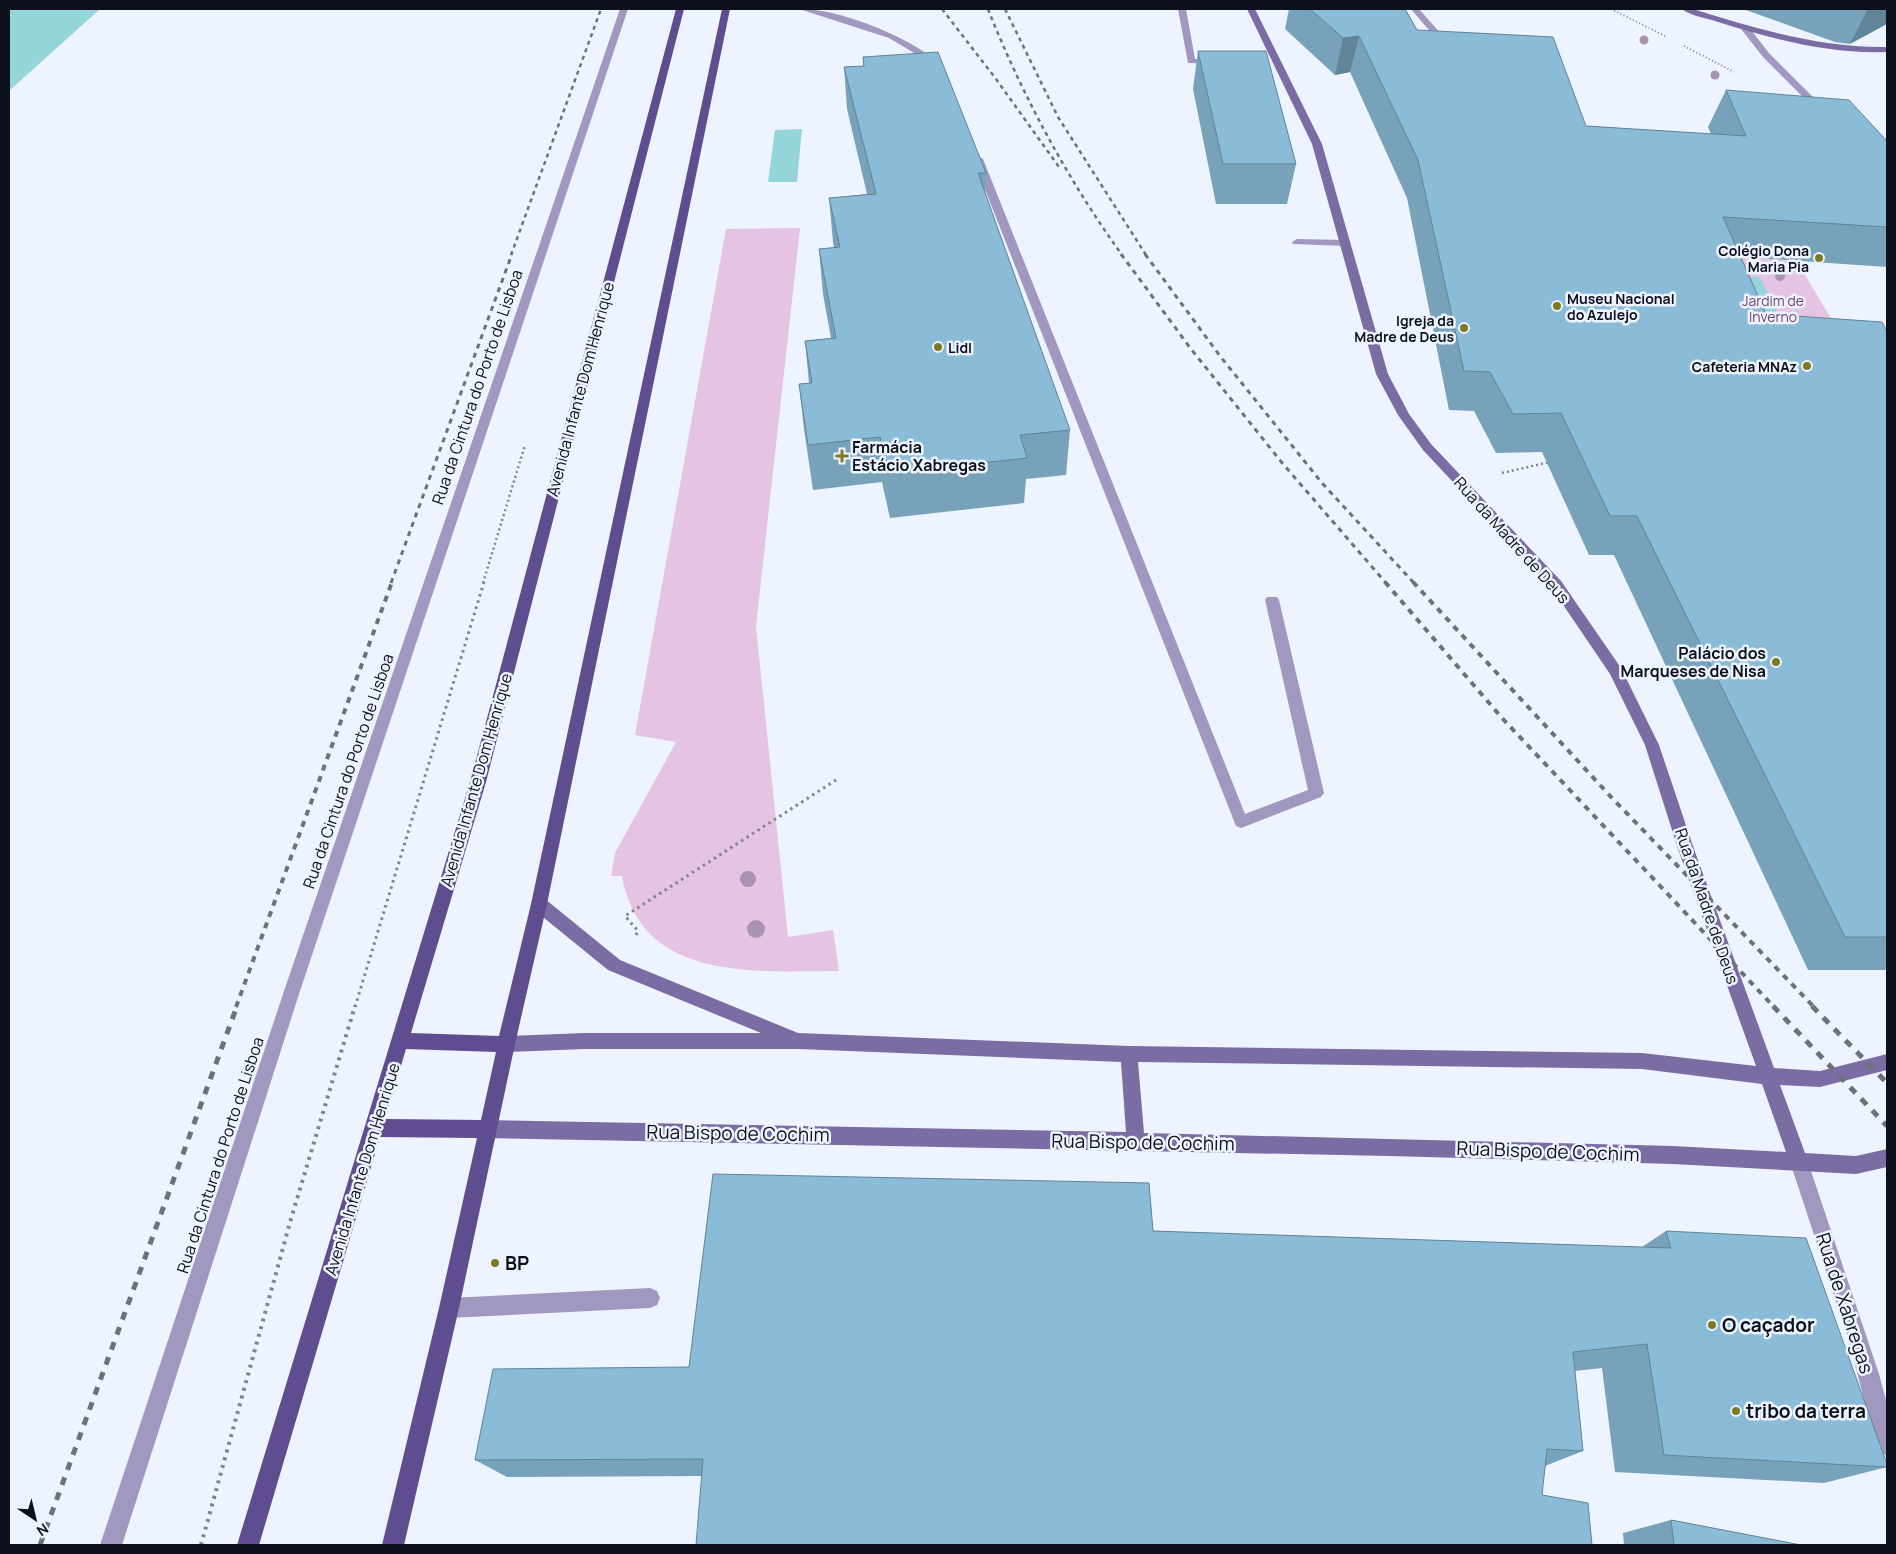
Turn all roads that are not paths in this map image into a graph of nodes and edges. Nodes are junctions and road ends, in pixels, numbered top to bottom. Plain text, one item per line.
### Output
1 (624, 9) edge
2 (680, 9) edge
3 (726, 9) edge
4 (803, 9) edge
5 (1182, 9) edge
6 (1251, 9) edge
7 (1415, 9) edge
8 (1686, 9) edge
9 (1744, 27) junction
10 (1886, 51) edge
11 (1455, 56) edge
12 (1231, 62) edge
13 (946, 78) edge
14 (1829, 118) edge
15 (974, 148) edge
16 (1297, 242) dead end
17 (1345, 243) junction
18 (1272, 600) dead end
19 (539, 904) junction
20 (400, 1041) junction
21 (799, 1041) junction
22 (506, 1044) junction
23 (1129, 1054) junction
24 (1887, 1062) edge
25 (1768, 1076) junction
26 (374, 1128) junction
27 (487, 1129) junction
28 (1136, 1142) junction
29 (1887, 1158) edge
30 (1798, 1162) junction
31 (650, 1298) dead end
32 (449, 1308) junction
33 (1887, 1445) edge
34 (111, 1545) edge
35 (248, 1545) edge
36 (392, 1545) edge

1 - 34 street, Rua da Cintura do Porto de Lisboa
2 - 20 main road, Avenida Infante Dom Henrique
3 - 19 main road
4 - 13 street
5 - 12 street
6 - 17 main road, Rua da Madre de Deus
7 - 11 street
8 - 9 main road
9 - 10 main road
9 - 14 street
15 - 18 street
16 - 17 street
17 - 25 main road, Rua da Madre de Deus
19 - 21 main road
19 - 22 main road
20 - 22 main road
20 - 26 main road, Avenida Infante Dom Henrique
21 - 22 main road
21 - 23 main road
22 - 27 main road
23 - 25 main road
23 - 28 main road
24 - 25 main road
25 - 30 main road, Rua da Madre de Deus
26 - 27 main road
26 - 35 main road, Avenida Infante Dom Henrique
27 - 28 main road, Rua Bispo de Cochim
27 - 32 main road
28 - 30 main road, Rua Bispo de Cochim
29 - 30 main road, Rua Bispo de Cochim
30 - 33 street, Rua de Xabregas
31 - 32 street
32 - 36 main road

